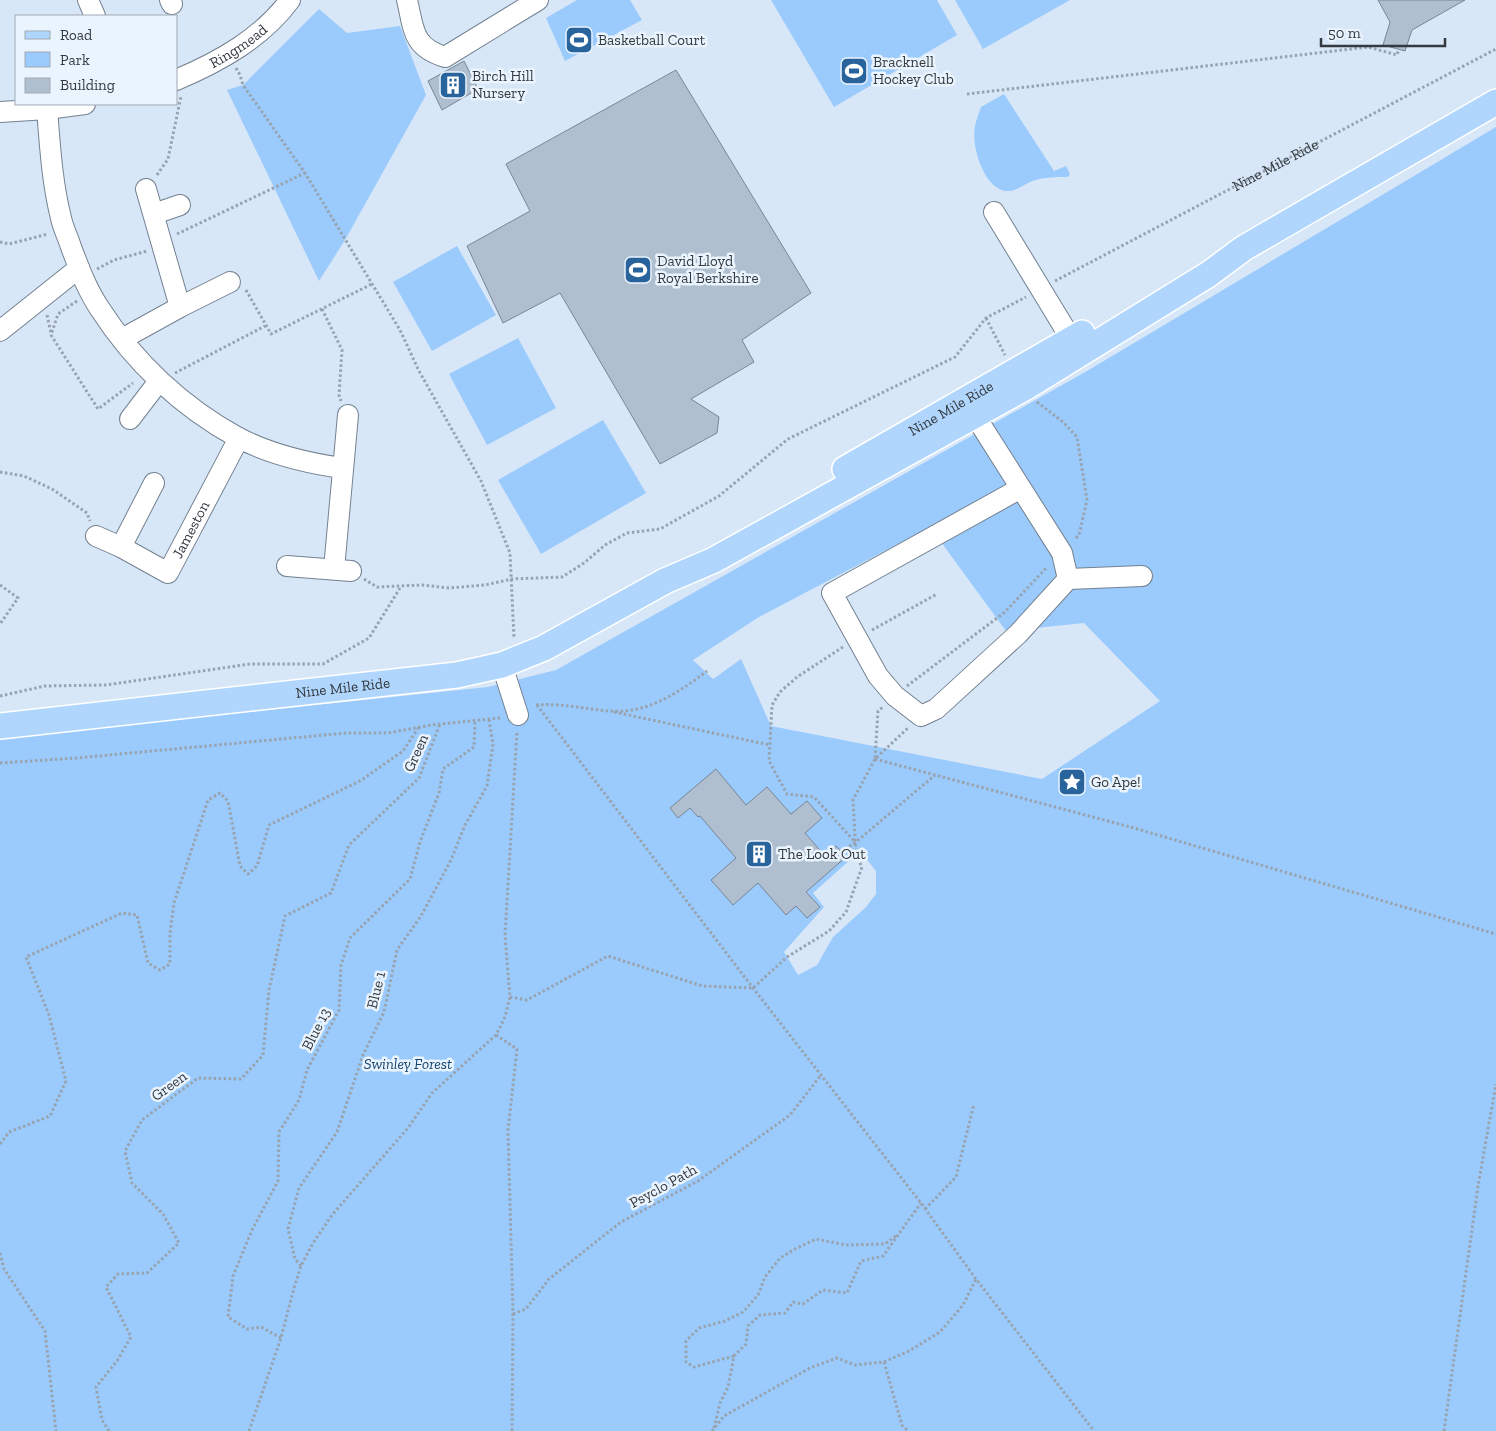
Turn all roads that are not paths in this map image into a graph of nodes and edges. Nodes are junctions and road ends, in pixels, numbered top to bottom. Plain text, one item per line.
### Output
1 (88, 0) edge
2 (290, 0) edge
3 (407, 0) edge
4 (538, 0) edge
5 (95, 15) edge
6 (179, 87) edge
7 (1496, 102) edge
8 (77, 105) edge
9 (47, 109) junction
10 (0, 112) edge
11 (146, 190) road end
12 (180, 205) dead end
13 (994, 212) dead end
14 (154, 214) junction
15 (84, 279) junction
16 (230, 282) road end
17 (180, 307) junction
18 (0, 331) edge
19 (122, 339) junction
20 (1076, 346) junction
21 (154, 376) junction
22 (970, 408) junction
23 (348, 415) road end
24 (130, 419) dead end
25 (239, 438) junction
26 (342, 468) junction
27 (154, 483) dead end
28 (1021, 488) junction
29 (96, 536) road end
30 (121, 547) junction
31 (287, 566) dead end
32 (1142, 576) dead end
33 (1068, 579) junction
34 (510, 663) junction
35 (518, 715) road end
36 (0, 726) edge

1 - 5 street
2 - 6 street, Ringmead
3 - 4 street
7 - 20 main road, Nine Mile Ride
8 - 9 street
9 - 10 street
9 - 15 street
11 - 14 street
12 - 14 street
13 - 20 street
14 - 17 street
15 - 18 street
15 - 19 street
16 - 17 street
17 - 19 street
19 - 21 street
20 - 22 main road, Nine Mile Ride
21 - 24 street
21 - 25 street
22 - 28 street
22 - 34 main road, Nine Mile Ride
23 - 26 street
25 - 26 street
25 - 30 street, Jameston
26 - 31 street
27 - 30 street
28 - 33 street
28 - 33 street
29 - 30 street, Jameston
32 - 33 street
34 - 35 street
34 - 36 main road, Nine Mile Ride

